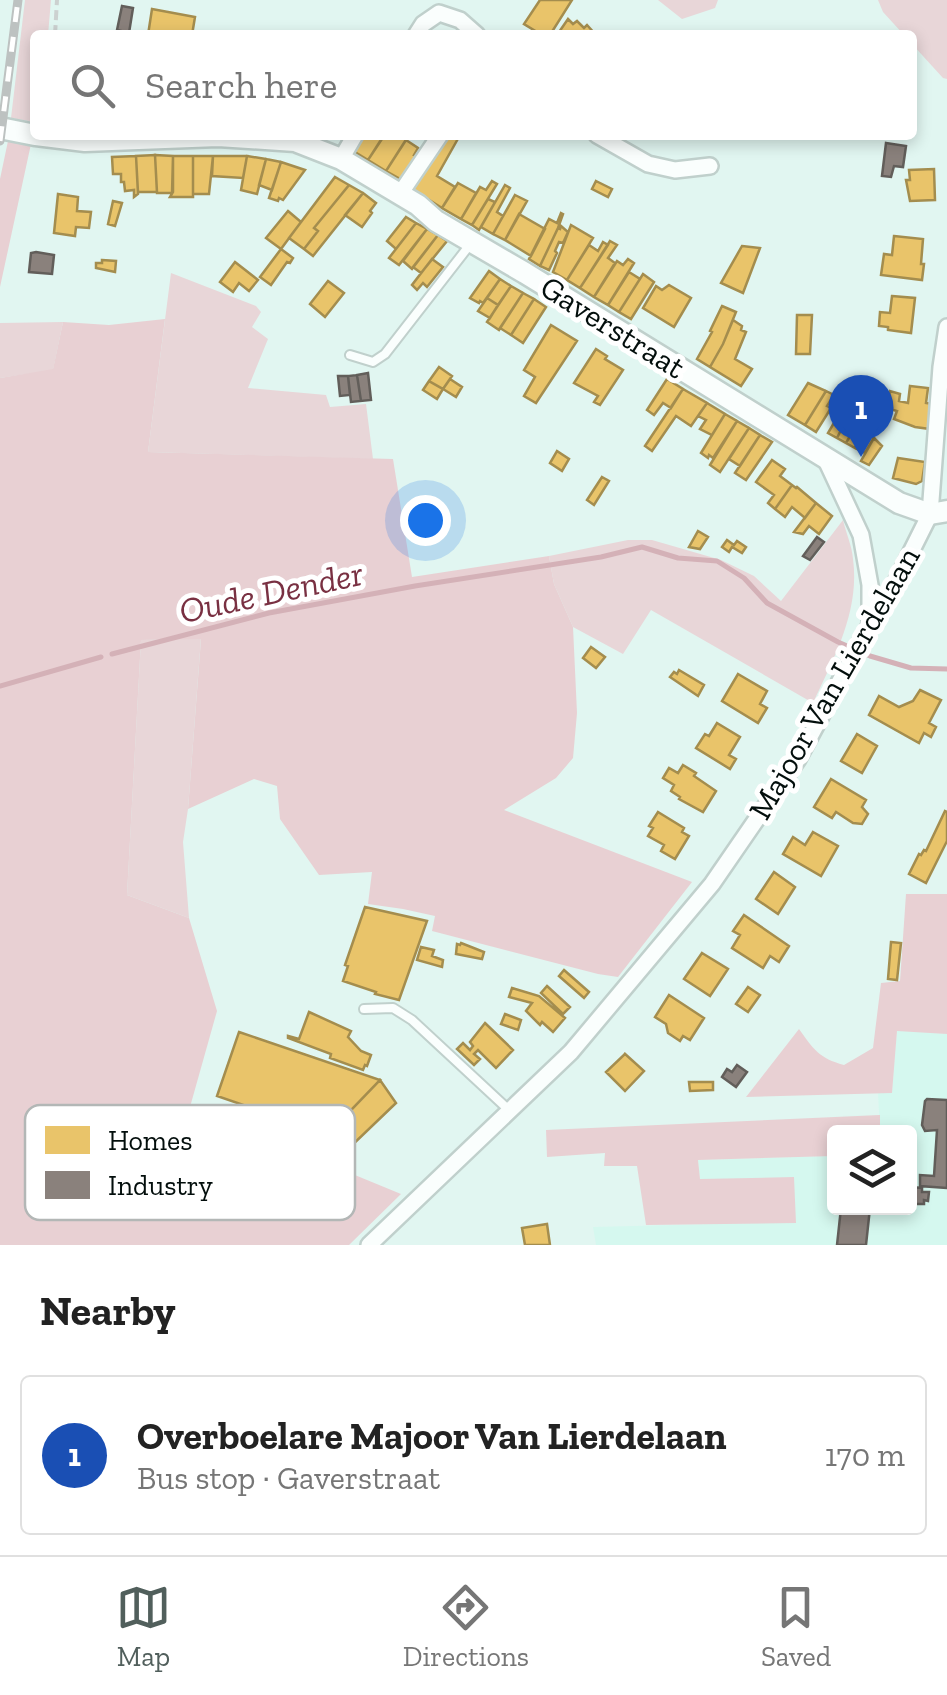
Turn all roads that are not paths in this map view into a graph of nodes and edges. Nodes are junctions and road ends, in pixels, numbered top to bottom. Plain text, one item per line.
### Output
1 (419, 30) edge
2 (471, 30) edge
3 (0, 128) edge
4 (30, 134) edge
5 (77, 140) edge
6 (112, 140) edge
7 (280, 140) edge
8 (352, 140) edge
9 (437, 140) edge
10 (606, 140) edge
11 (340, 159) junction
12 (710, 166) dead end
13 (400, 194) junction
14 (472, 241) junction
15 (947, 327) edge
16 (350, 355) dead end
17 (826, 460) junction
18 (938, 512) edge
19 (863, 639) junction
20 (364, 1009) dead end
21 (510, 1111) junction
22 (371, 1244) edge

1 - 2 street
3 - 4 street, Gaverstraat
5 - 6 street, Gaverstraat
7 - 11 street, Gaverstraat
8 - 11 street
9 - 13 street
10 - 12 street
11 - 13 street, Gaverstraat
13 - 14 street, Gaverstraat
14 - 16 lane
14 - 17 street, Gaverstraat
15 - 18 street
17 - 18 street, Gaverstraat
17 - 19 street
18 - 19 street, Majoor Van Lierdelaan
19 - 21 street, Majoor Van Lierdelaan
20 - 21 lane
21 - 22 street, Majoor Van Lierdelaan

